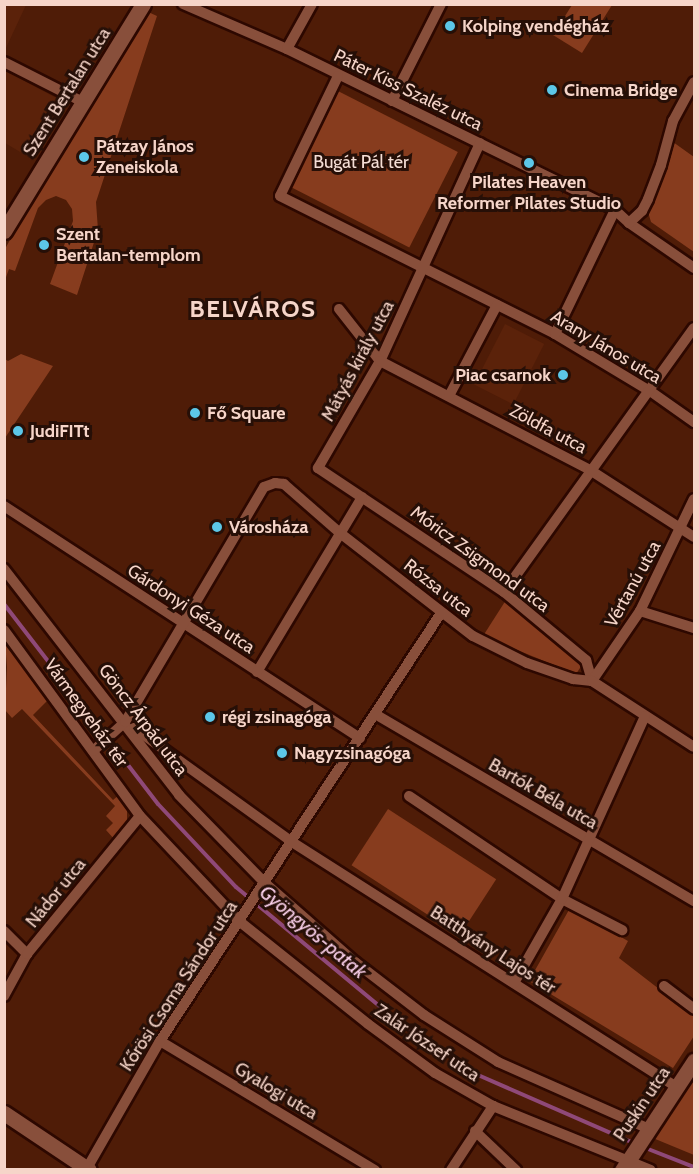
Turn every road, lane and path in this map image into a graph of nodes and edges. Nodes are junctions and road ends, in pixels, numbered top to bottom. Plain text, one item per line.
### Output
1 (143, 4) edge
2 (183, 4) edge
3 (312, 4) edge
4 (441, 4) edge
5 (287, 49) junction
6 (4, 62) edge
7 (338, 76) junction
8 (694, 82) edge
9 (392, 101) junction
10 (83, 102) junction
11 (480, 143) junction
12 (615, 210) junction
13 (629, 223) junction
14 (4, 231) edge
15 (424, 267) junction
16 (694, 268) edge
17 (497, 305) junction
18 (339, 309) dead end
19 (694, 328) edge
20 (555, 334) junction
21 (381, 361) junction
22 (650, 391) junction
23 (449, 396) junction
24 (694, 422) edge
25 (318, 468) joint
26 (590, 470) junction
27 (362, 497) junction
28 (694, 500) edge
29 (4, 506) edge
30 (682, 529) junction
31 (340, 533) junction
32 (694, 537) edge
33 (4, 569) edge
34 (504, 592) junction
35 (640, 611) junction
36 (441, 613) junction
37 (183, 623) junction
38 (694, 628) edge
39 (4, 630) edge
40 (257, 672) junction
41 (592, 681) junction
42 (375, 714) junction
43 (645, 716) junction
44 (124, 722) junction
45 (360, 738) junction
46 (694, 747) edge
47 (93, 751) junction
48 (409, 796) dead end
49 (140, 816) junction
50 (588, 839) junction
51 (292, 842) junction
52 (264, 885) junction
53 (562, 899) junction
54 (694, 901) edge
55 (242, 918) junction
56 (622, 930) dead end
57 (4, 931) edge
58 (27, 954) junction
59 (514, 983) junction
60 (664, 986) dead end
61 (4, 996) edge
62 (694, 1009) edge
63 (160, 1041) junction
64 (694, 1061) edge
65 (676, 1087) junction
66 (493, 1106) junction
67 (4, 1113) edge
68 (648, 1130) junction
69 (475, 1131) junction
70 (626, 1162) edge
71 (87, 1169) edge
72 (375, 1170) edge
73 (451, 1170) edge
74 (516, 1170) edge
75 (651, 1170) edge

1 - 10 main road, Szent Bertalan utca
2 - 5 street, Páter Kiss Szaléz utca
3 - 5 street
4 - 9 street
5 - 7 street, Páter Kiss Szaléz utca
6 - 10 street
7 - 9 street, Páter Kiss Szaléz utca
7 - 15 street
8 - 13 street
9 - 11 street, Páter Kiss Szaléz utca
10 - 14 main road, Szent Bertalan utca
11 - 12 street, Páter Kiss Szaléz utca
11 - 15 street
12 - 13 street, Páter Kiss Szaléz utca
12 - 20 street
13 - 16 street, Páter Kiss Szaléz utca
15 - 17 street, Arany János utca
15 - 21 street, Mátyás király utca
17 - 20 street, Arany János utca
17 - 23 street
18 - 21 street
19 - 22 street
20 - 22 street, Arany János utca
21 - 23 street, Zöldfa utca
21 - 25 street, Mátyás király utca
22 - 24 street, Arany János utca
22 - 26 street
23 - 26 street, Zöldfa utca
25 - 27 street, Móricz Zsigmond utca
26 - 30 street, Zöldfa utca
26 - 34 street
27 - 31 street
27 - 34 street, Móricz Zsigmond utca
28 - 30 street, Vértanú utca
29 - 37 street, Gárdonyi Géza utca
30 - 32 street, Zöldfa utca
30 - 35 street, Vértanú utca
31 - 36 street, Rózsa utca
31 - 37 street, Rózsa utca
31 - 40 street
33 - 44 street, Göncz Árpád utca
34 - 41 street, Móricz Zsigmond utca
35 - 38 street
35 - 41 street, Vértanú utca
36 - 41 street, Rózsa utca
36 - 42 street, Kőrösi Csoma Sándor utca
37 - 40 street, Gárdonyi Géza utca
37 - 44 street
39 - 47 street, Vármegyeház tér
40 - 45 street, Gárdonyi Géza utca
41 - 43 street
42 - 45 street, Kőrösi Csoma Sándor utca
42 - 50 street, Bartók Béla utca
43 - 46 street
43 - 50 street
44 - 47 street
44 - 51 street, Batthyány Lajos tér
44 - 52 street, Göncz Árpád utca
45 - 51 street, Kőrösi Csoma Sándor utca
47 - 49 street, Vármegyeház tér
48 - 53 street
49 - 55 street, Zalár József utca
49 - 58 street, Nádor utca
50 - 53 street
50 - 54 street, Bartók Béla utca
51 - 52 street, Kőrösi Csoma Sándor utca
51 - 59 street, Batthyány Lajos tér
52 - 55 street, Kőrösi Csoma Sándor utca
52 - 68 street
53 - 56 street
53 - 59 street
55 - 63 street, Kőrösi Csoma Sándor utca
55 - 66 street, Zalár József utca
57 - 58 street
58 - 61 street, Nádor utca
59 - 65 street, Batthyány Lajos tér
60 - 62 street
63 - 71 street, Kőrösi Csoma Sándor utca
63 - 72 street, Gyalogi utca
64 - 65 main road, Puskin utca
65 - 68 main road, Puskin utca
66 - 69 street
66 - 70 street, Zalár József utca
67 - 71 main road
68 - 70 main road, Puskin utca
69 - 73 street
69 - 74 street
70 - 75 street, Zalár József utca

